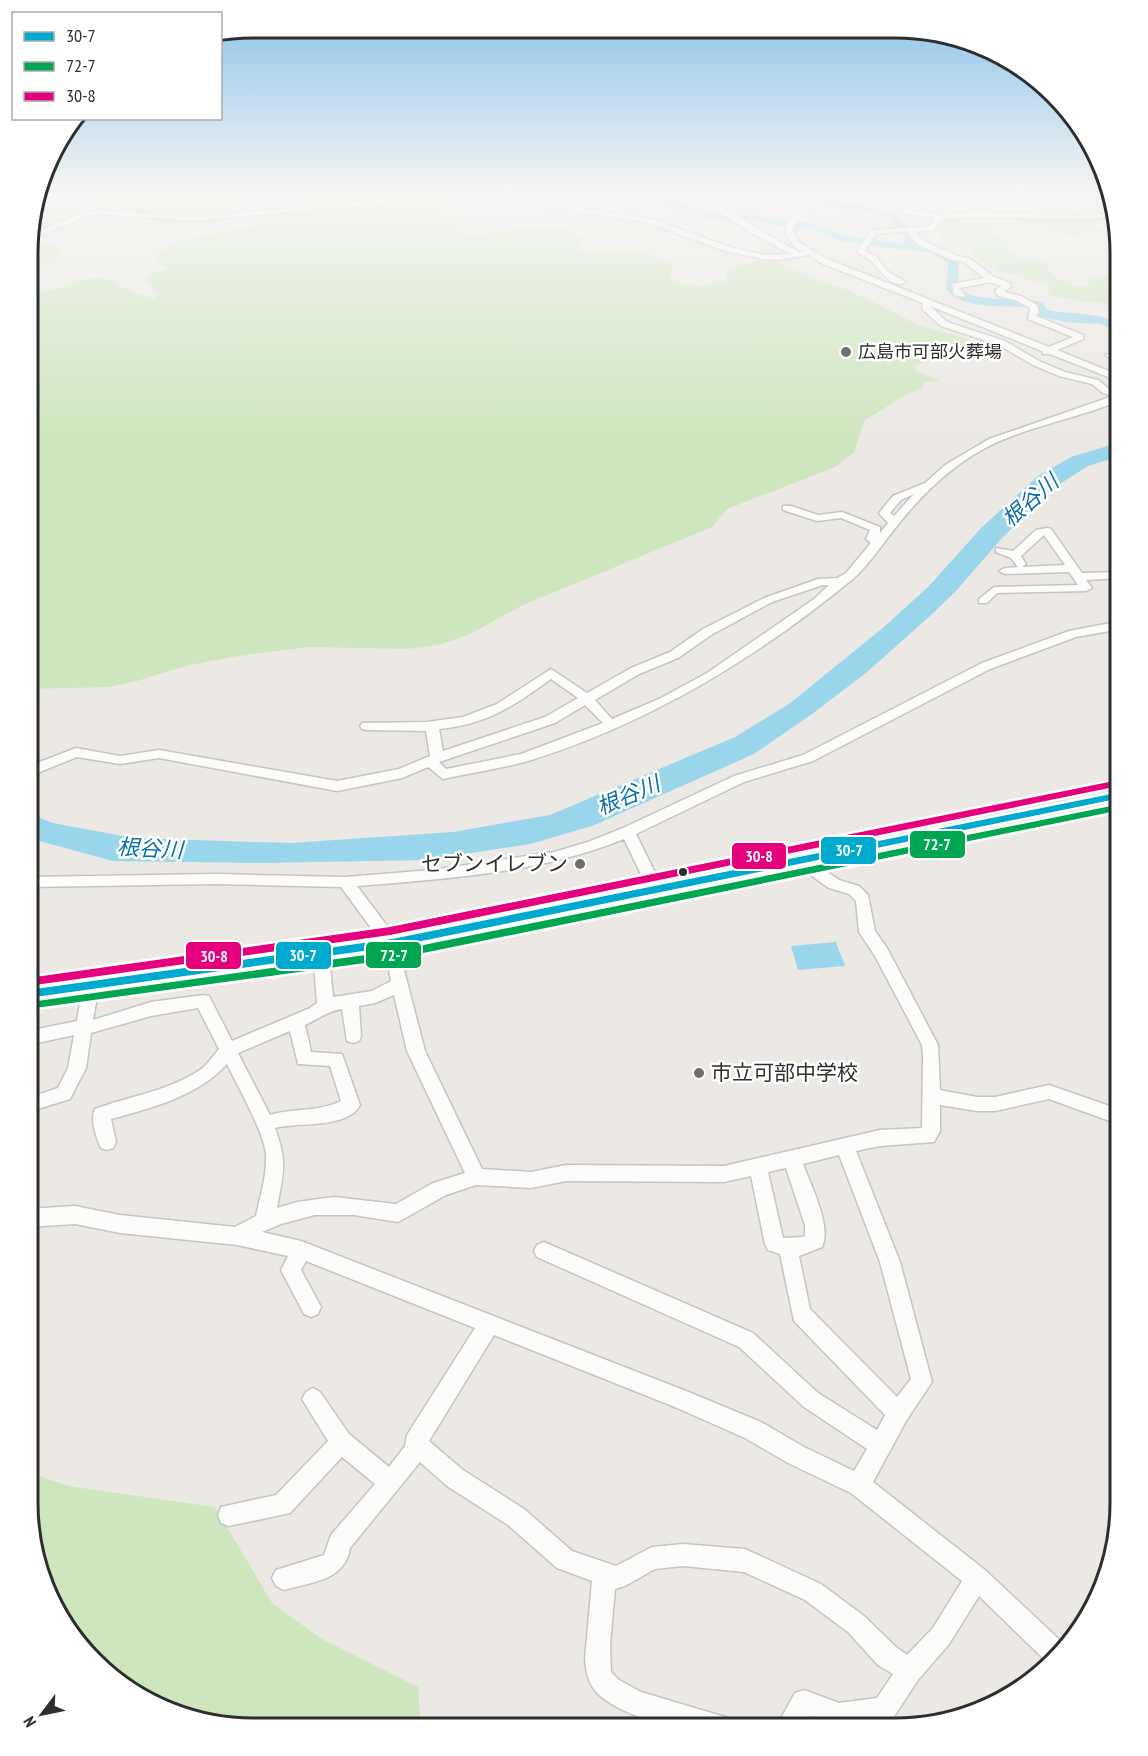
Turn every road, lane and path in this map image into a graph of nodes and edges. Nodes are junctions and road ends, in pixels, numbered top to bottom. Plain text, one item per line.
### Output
1 (854, 273) edge
2 (880, 273) edge
3 (983, 273) edge
4 (885, 274) joint
5 (991, 279) junction
6 (961, 295) dead end
7 (928, 302) junction
8 (1040, 320) junction
9 (1060, 329) junction
10 (1034, 339) junction
11 (1053, 349) junction
12 (1032, 359) junction
13 (1110, 372) tunnel mouth
14 (1108, 378) tunnel mouth
15 (1095, 382) junction
16 (1110, 390) edge
17 (1110, 399) edge
18 (787, 508) dead end
19 (878, 543) junction
20 (1000, 550) dead end
21 (1015, 556) junction
22 (1024, 570) junction
23 (1005, 571) dead end
24 (1077, 573) junction
25 (1110, 574) edge
26 (839, 582) junction
27 (1036, 590) junction
28 (983, 601) dead end
29 (1110, 628) edge
30 (587, 699) junction
31 (605, 719) dead end
32 (432, 725) junction
33 (367, 726) dead end
34 (433, 759) junction
35 (38, 768) edge
36 (1110, 797) edge
37 (628, 832) junction
38 (804, 859) junction
39 (38, 882) edge
40 (345, 882) junction
41 (655, 889) junction
42 (391, 943) junction
43 (321, 954) junction
44 (400, 984) junction
45 (91, 985) junction
46 (38, 993) edge
47 (350, 1002) junction
48 (325, 1005) junction
49 (296, 1022) junction
50 (84, 1026) junction
51 (38, 1036) edge
52 (353, 1036) dead end
53 (229, 1050) junction
54 (930, 1096) junction
55 (38, 1102) edge
56 (1110, 1114) edge
57 (264, 1125) junction
58 (107, 1142) dead end
59 (845, 1146) junction
60 (792, 1158) junction
61 (758, 1166) junction
62 (476, 1177) junction
63 (38, 1217) edge
64 (265, 1220) junction
65 (237, 1236) junction
66 (788, 1248) junction
67 (301, 1250) junction
68 (544, 1251) dead end
69 (311, 1307) dead end
70 (489, 1324) junction
71 (313, 1399) dead end
72 (898, 1413) junction
73 (341, 1442) junction
74 (880, 1445) junction
75 (419, 1446) junction
76 (391, 1483) junction
77 (859, 1485) junction
78 (229, 1515) dead end
79 (605, 1573) junction
80 (284, 1578) dead end
81 (977, 1578) junction
82 (1053, 1650) edge
83 (909, 1671) junction
84 (689, 1718) edge
85 (794, 1718) edge

1 - 7 street
2 - 4 street
3 - 5 street
4 - 7 street
5 - 6 street
5 - 8 street
7 - 11 street
7 - 12 street
8 - 9 street
8 - 10 street
9 - 10 street
9 - 11 street
10 - 11 street
11 - 12 street
11 - 13 street
12 - 15 street
14 - 15 street
15 - 16 street
17 - 19 street
18 - 19 street
19 - 26 street
20 - 21 street
21 - 22 street
21 - 24 street
22 - 23 street
22 - 24 street
22 - 27 street
24 - 25 street
24 - 27 street
26 - 30 street
26 - 34 street
27 - 28 street
29 - 37 street
30 - 31 street
30 - 32 street
30 - 34 street
32 - 33 street
32 - 34 street
34 - 35 street
36 - 38 highway
37 - 40 street
37 - 41 street
38 - 41 highway
38 - 54 street
39 - 40 street
40 - 42 street
41 - 42 highway
42 - 43 highway
42 - 44 street
43 - 45 highway
43 - 48 street
44 - 47 street
44 - 62 street
45 - 46 highway
45 - 50 street
47 - 48 street
47 - 52 street
48 - 49 street
49 - 53 street
49 - 57 street
50 - 51 street
50 - 53 street
50 - 55 street
53 - 57 street
53 - 58 street
54 - 56 street
54 - 59 street
57 - 64 street
59 - 60 street
59 - 72 street
60 - 61 street
60 - 66 street
61 - 62 street
61 - 66 street
62 - 64 street
63 - 65 street
64 - 65 street
65 - 67 street
66 - 72 street
67 - 69 street
67 - 70 street
68 - 74 street
70 - 75 street
70 - 77 street
71 - 73 street
72 - 74 street
73 - 76 street
73 - 78 street
74 - 77 street
75 - 76 street
75 - 79 street
76 - 80 street
77 - 81 street
79 - 83 street
79 - 84 street
81 - 82 street
81 - 83 street
83 - 85 street

